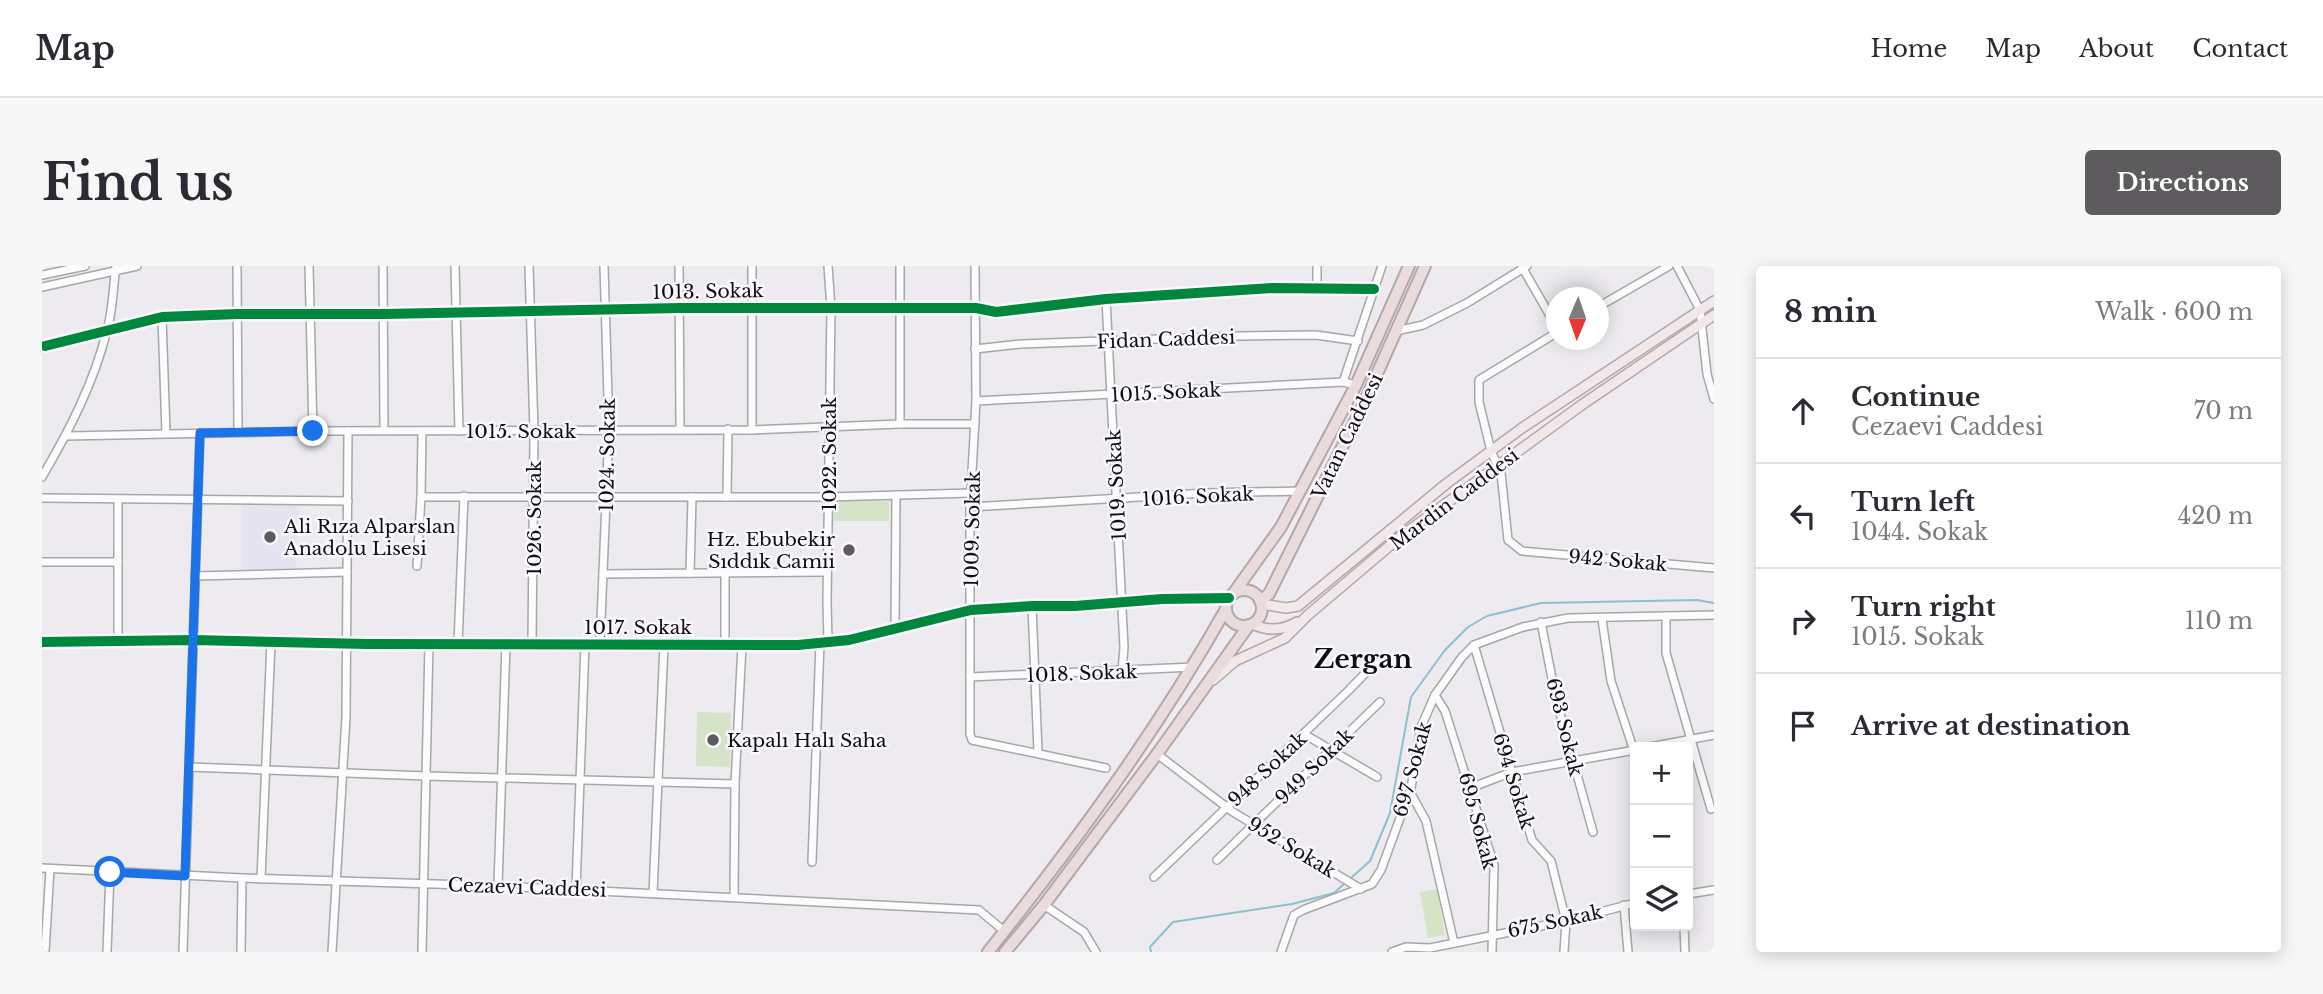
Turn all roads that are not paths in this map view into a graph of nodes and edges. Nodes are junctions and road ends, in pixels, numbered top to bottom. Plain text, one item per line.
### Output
1 (85, 266) edge
2 (137, 266) edge
3 (237, 266) edge
4 (309, 266) edge
5 (383, 266) edge
6 (455, 266) edge
7 (529, 266) edge
8 (604, 266) edge
9 (679, 266) edge
10 (752, 266) edge
11 (828, 266) edge
12 (900, 266) edge
13 (975, 266) edge
14 (1317, 266) edge
15 (1382, 266) edge
16 (1409, 266) edge
17 (1425, 266) edge
18 (1669, 266) edge
19 (1677, 266) edge
20 (1524, 267) edge
21 (115, 269) edge
22 (42, 275) edge
23 (42, 287) edge
24 (1317, 288) junction
25 (1374, 289) junction
26 (1107, 299) junction
27 (1609, 301) edge
28 (1714, 301) edge
29 (752, 307) junction
30 (901, 307) junction
31 (680, 308) junction
32 (831, 308) junction
33 (975, 308) junction
34 (1546, 308) edge
35 (1700, 310) junction
36 (607, 311) junction
37 (455, 312) junction
38 (532, 312) junction
39 (237, 314) junction
40 (310, 314) junction
41 (384, 314) junction
42 (1714, 315) edge
43 (162, 317) junction
44 (1701, 324) junction
45 (108, 329) junction
46 (1396, 331) junction
47 (1546, 339) edge
48 (1108, 341) junction
49 (1358, 341) junction
50 (44, 346) dead end
51 (975, 349) junction
52 (1343, 382) junction
53 (1356, 385) junction
54 (1110, 395) junction
55 (1714, 399) edge
56 (976, 401) junction
57 (900, 424) junction
58 (975, 424) junction
59 (831, 428) junction
60 (680, 429) junction
61 (728, 429) junction
62 (609, 430) junction
63 (752, 430) junction
64 (313, 431) junction
65 (348, 431) junction
66 (384, 431) junction
67 (459, 431) junction
68 (534, 431) junction
69 (238, 432) junction
70 (422, 432) junction
71 (166, 433) junction
72 (200, 433) junction
73 (66, 436) junction
74 (1491, 451) junction
75 (1499, 465) junction
76 (42, 477) edge
77 (1300, 491) junction
78 (971, 493) junction
79 (896, 495) junction
80 (464, 496) junction
81 (606, 496) junction
82 (421, 497) junction
83 (534, 497) junction
84 (692, 497) junction
85 (727, 497) junction
86 (829, 497) junction
87 (42, 498) edge
88 (118, 500) junction
89 (197, 500) junction
90 (1115, 500) junction
91 (348, 501) junction
92 (970, 507) junction
93 (42, 562) edge
94 (118, 562) junction
95 (417, 566) dead end
96 (1714, 568) edge
97 (347, 572) junction
98 (827, 572) junction
99 (690, 573) junction
100 (725, 573) junction
101 (603, 574) junction
102 (195, 576) junction
103 (1229, 600) junction
104 (1261, 602) junction
105 (1121, 603) junction
106 (1032, 606) junction
107 (971, 610) junction
108 (1308, 615) junction
109 (1714, 615) edge
110 (1666, 616) junction
111 (1602, 619) junction
112 (1541, 622) junction
113 (1250, 625) junction
114 (895, 629) junction
115 (194, 640) junction
116 (118, 641) junction
117 (42, 642) edge
118 (271, 642) junction
119 (828, 642) junction
120 (820, 643) junction
121 (346, 644) junction
122 (429, 644) junction
123 (458, 644) junction
124 (506, 644) junction
125 (533, 644) junction
126 (585, 644) junction
127 (600, 644) junction
128 (664, 645) junction
129 (725, 645) junction
130 (742, 645) junction
131 (1474, 645) junction
132 (1379, 659) dead end
133 (1193, 667) junction
134 (1122, 671) junction
135 (1035, 675) junction
136 (970, 677) junction
137 (1200, 690) junction
138 (1435, 695) junction
139 (1380, 702) dead end
140 (1304, 734) junction
141 (1714, 734) edge
142 (1691, 739) junction
143 (1632, 742) edge
144 (1676, 742) edge
145 (1331, 750) junction
146 (1038, 752) junction
147 (1630, 753) edge
148 (1157, 754) junction
149 (1573, 761) junction
150 (188, 767) junction
151 (1106, 768) dead end
152 (266, 769) junction
153 (344, 772) junction
154 (1512, 772) junction
155 (426, 776) junction
156 (1377, 777) dead end
157 (502, 778) junction
158 (580, 780) junction
159 (659, 782) junction
160 (735, 784) junction
161 (1469, 788) junction
162 (1410, 792) junction
163 (1226, 806) junction
164 (1711, 809) dead end
165 (1254, 824) junction
166 (1593, 832) dead end
167 (1217, 860) dead end
168 (813, 862) dead end
169 (46, 869) edge
170 (110, 872) junction
171 (185, 876) junction
172 (1154, 877) dead end
173 (243, 878) junction
174 (261, 879) junction
175 (336, 881) junction
176 (423, 883) junction
177 (498, 886) junction
178 (576, 889) junction
179 (1361, 889) junction
180 (1714, 890) edge
181 (653, 893) junction
182 (1693, 893) edge
183 (734, 897) junction
184 (1630, 904) edge
185 (1044, 905) junction
186 (1624, 905) junction
187 (1566, 921) junction
188 (1004, 931) junction
189 (1684, 931) edge
190 (1491, 935) junction
191 (1454, 943) junction
192 (1419, 950) edge
193 (45, 952) edge
194 (107, 952) edge
195 (183, 952) edge
196 (241, 952) edge
197 (332, 952) edge
198 (422, 952) edge
199 (988, 952) edge
200 (1005, 952) edge
201 (1096, 952) edge
202 (1281, 952) edge
203 (1392, 952) edge
204 (1492, 952) edge
205 (1564, 952) edge
206 (1628, 952) edge
207 (1685, 952) edge

1 - 22 street
2 - 21 street
3 - 39 street
4 - 40 street
5 - 41 street
6 - 37 street
7 - 38 street, 1026. Sokak
8 - 36 street, 1024. Sokak
9 - 31 street
10 - 29 street
11 - 32 street, 1022. Sokak
12 - 30 street
13 - 33 street, 1009. Sokak
14 - 24 street
15 - 25 street
16 - 53 highway, Vatan Caddesi
17 - 46 highway, Vatan Caddesi
18 - 27 street
19 - 35 street
20 - 34 street
20 - 46 street
21 - 23 street
21 - 45 street
24 - 25 street, 1013. Sokak
24 - 26 street, 1013. Sokak
25 - 49 street
26 - 33 street, 1013. Sokak
26 - 48 street, 1019. Sokak
28 - 35 main road, Mardin Caddesi
29 - 31 street, 1013. Sokak
29 - 32 street, 1013. Sokak
29 - 63 street
30 - 32 street, 1013. Sokak
30 - 33 street, 1013. Sokak
30 - 57 street
31 - 36 street, 1013. Sokak
31 - 60 street
32 - 59 street, 1022. Sokak
33 - 51 street, 1009. Sokak
35 - 44 street
35 - 74 main road, Mardin Caddesi
36 - 38 street, 1013. Sokak
36 - 62 street, 1024. Sokak
37 - 38 street, 1013. Sokak
37 - 41 street, 1013. Sokak
37 - 67 street
38 - 68 street, 1026. Sokak
39 - 40 street, 1013. Sokak
39 - 43 street, 1013. Sokak
39 - 69 street
40 - 41 street, 1013. Sokak
40 - 64 street
41 - 66 street
42 - 44 main road, Mardin Caddesi
43 - 45 street, 1013. Sokak
43 - 71 street
44 - 55 street
44 - 75 main road, Mardin Caddesi
45 - 50 street, 1013. Sokak
45 - 73 street
46 - 104 highway, Vatan Caddesi
47 - 74 street
48 - 49 street, Fidan Caddesi
48 - 51 street, Fidan Caddesi
48 - 54 street, 1019. Sokak
49 - 52 street
51 - 56 street, 1009. Sokak
52 - 53 street, 1015. Sokak
52 - 54 street, 1015. Sokak
53 - 77 highway, Vatan Caddesi
54 - 56 street, 1015. Sokak
54 - 90 street, 1019. Sokak
56 - 58 street, 1009. Sokak
57 - 58 street, 1015. Sokak
57 - 59 street, 1015. Sokak
58 - 78 street, 1009. Sokak
59 - 63 street, 1015. Sokak
59 - 86 street, 1022. Sokak
60 - 61 street, 1015. Sokak
60 - 62 street, 1015. Sokak
61 - 63 street, 1015. Sokak
61 - 85 street
62 - 68 street, 1015. Sokak
62 - 81 street, 1024. Sokak
64 - 65 street, 1015. Sokak
64 - 69 street, 1015. Sokak
65 - 66 street, 1015. Sokak
65 - 91 street
66 - 70 street, 1015. Sokak
67 - 68 street, 1015. Sokak
67 - 70 street, 1015. Sokak
68 - 83 street, 1026. Sokak
69 - 72 street, 1015. Sokak
70 - 82 street
71 - 72 street, 1015. Sokak
71 - 73 street, 1015. Sokak
72 - 89 street
73 - 76 street
74 - 75 street
74 - 104 main road, Mardin Caddesi
75 - 96 street, 942 Sokak
75 - 108 main road, Mardin Caddesi
77 - 90 street, 1016. Sokak
77 - 103 highway, Vatan Caddesi
78 - 79 street
78 - 92 street, 1009. Sokak
79 - 86 street
79 - 114 street
80 - 82 street
80 - 83 street
80 - 123 street
81 - 83 street
81 - 84 street
81 - 101 street, 1024. Sokak
82 - 95 street
83 - 125 street, 1026. Sokak
84 - 85 street
84 - 99 street
85 - 86 street
86 - 98 street, 1022. Sokak
87 - 88 street
88 - 89 street
88 - 94 street
89 - 91 street
89 - 102 street
90 - 92 street, 1016. Sokak
90 - 105 street, 1019. Sokak
91 - 97 street
92 - 107 street, 1009. Sokak
93 - 94 street
94 - 116 street
97 - 102 street
97 - 121 street
98 - 100 street
98 - 119 street, 1022. Sokak
99 - 100 street
99 - 101 street
100 - 129 street
101 - 127 street, 1024. Sokak
102 - 115 street
103 - 104 highway, Mardin Caddesi
103 - 105 street, 1017. Sokak
103 - 113 highway
103 - 133 highway
104 - 113 highway, Mardin Caddesi
105 - 106 street, 1017. Sokak
105 - 134 street, 1019. Sokak
106 - 107 street, 1017. Sokak
106 - 135 street
107 - 114 street, 1017. Sokak
107 - 136 street, 1009. Sokak
108 - 113 main road
108 - 137 main road, Mardin Caddesi
109 - 110 street, 697 Sokak
110 - 111 street, 697 Sokak
110 - 142 street
111 - 112 street, 697 Sokak
111 - 143 street
112 - 131 street, 697 Sokak
112 - 149 street, 693 Sokak
113 - 137 highway, Mardin Caddesi
114 - 119 street, 1017. Sokak
115 - 116 street, 1017. Sokak
115 - 118 street, 1017. Sokak
115 - 150 street
116 - 117 street, 1017. Sokak
118 - 121 street, 1017. Sokak
118 - 152 street
119 - 120 street, 1017. Sokak
120 - 130 street, 1017. Sokak
120 - 168 street
121 - 122 street, 1017. Sokak
121 - 153 street
122 - 123 street, 1017. Sokak
122 - 155 street
123 - 124 street, 1017. Sokak
124 - 125 street, 1017. Sokak
124 - 157 street
125 - 126 street, 1017. Sokak
126 - 127 street, 1017. Sokak
126 - 158 street
127 - 128 street, 1017. Sokak
128 - 129 street, 1017. Sokak
128 - 159 street
129 - 130 street, 1017. Sokak
130 - 160 street
131 - 138 street, 697 Sokak
131 - 154 street, 694 Sokak
132 - 140 street, 948 Sokak
133 - 134 street, 1018. Sokak
133 - 188 highway
134 - 135 street, 1018. Sokak
135 - 136 street, 1018. Sokak
135 - 146 street
136 - 146 street, 1009. Sokak
137 - 148 highway, Mardin Caddesi
138 - 161 street, 695 Sokak
138 - 162 street, 697 Sokak
139 - 145 street, 949 Sokak
140 - 145 street
140 - 163 street, 948 Sokak
141 - 142 street
142 - 144 street
142 - 164 street
145 - 156 street
145 - 165 street, 949 Sokak
146 - 151 street, 1009. Sokak
147 - 149 street
148 - 163 street, 952 Sokak
148 - 185 highway, Mardin Caddesi
149 - 154 street
149 - 166 street, 693 Sokak
150 - 152 street
150 - 171 street
152 - 153 street
152 - 174 street
153 - 155 street
153 - 175 street
154 - 161 street
154 - 187 street, 694 Sokak
155 - 157 street
155 - 176 street
157 - 158 street
157 - 177 street
158 - 159 street
158 - 178 street
159 - 160 street
159 - 181 street
160 - 183 street
161 - 190 street, 695 Sokak
162 - 179 street, 697 Sokak
162 - 191 street
163 - 165 street, 952 Sokak
163 - 172 street, 948 Sokak
165 - 167 street, 949 Sokak
165 - 179 street, 952 Sokak
169 - 170 street, Cezaevi Caddesi
169 - 193 street
170 - 171 street, Cezaevi Caddesi
170 - 194 street
171 - 173 street, Cezaevi Caddesi
171 - 195 street
173 - 174 street, Cezaevi Caddesi
173 - 196 street
174 - 175 street, Cezaevi Caddesi
175 - 176 street, Cezaevi Caddesi
175 - 197 street
176 - 177 street, Cezaevi Caddesi
176 - 198 street
177 - 178 street, Cezaevi Caddesi
178 - 181 street, Cezaevi Caddesi
179 - 202 street
180 - 182 street
181 - 183 street, Cezaevi Caddesi
183 - 188 street, Cezaevi Caddesi
184 - 186 street, 675 Sokak
185 - 200 highway, Mardin Caddesi
185 - 201 street
186 - 187 street, 675 Sokak
186 - 206 street
187 - 190 street, 675 Sokak
187 - 205 street, 694 Sokak
188 - 199 highway
189 - 207 street
190 - 191 street, 675 Sokak
190 - 204 street, 695 Sokak
191 - 192 street, 675 Sokak
192 - 203 street, 675 Sokak

